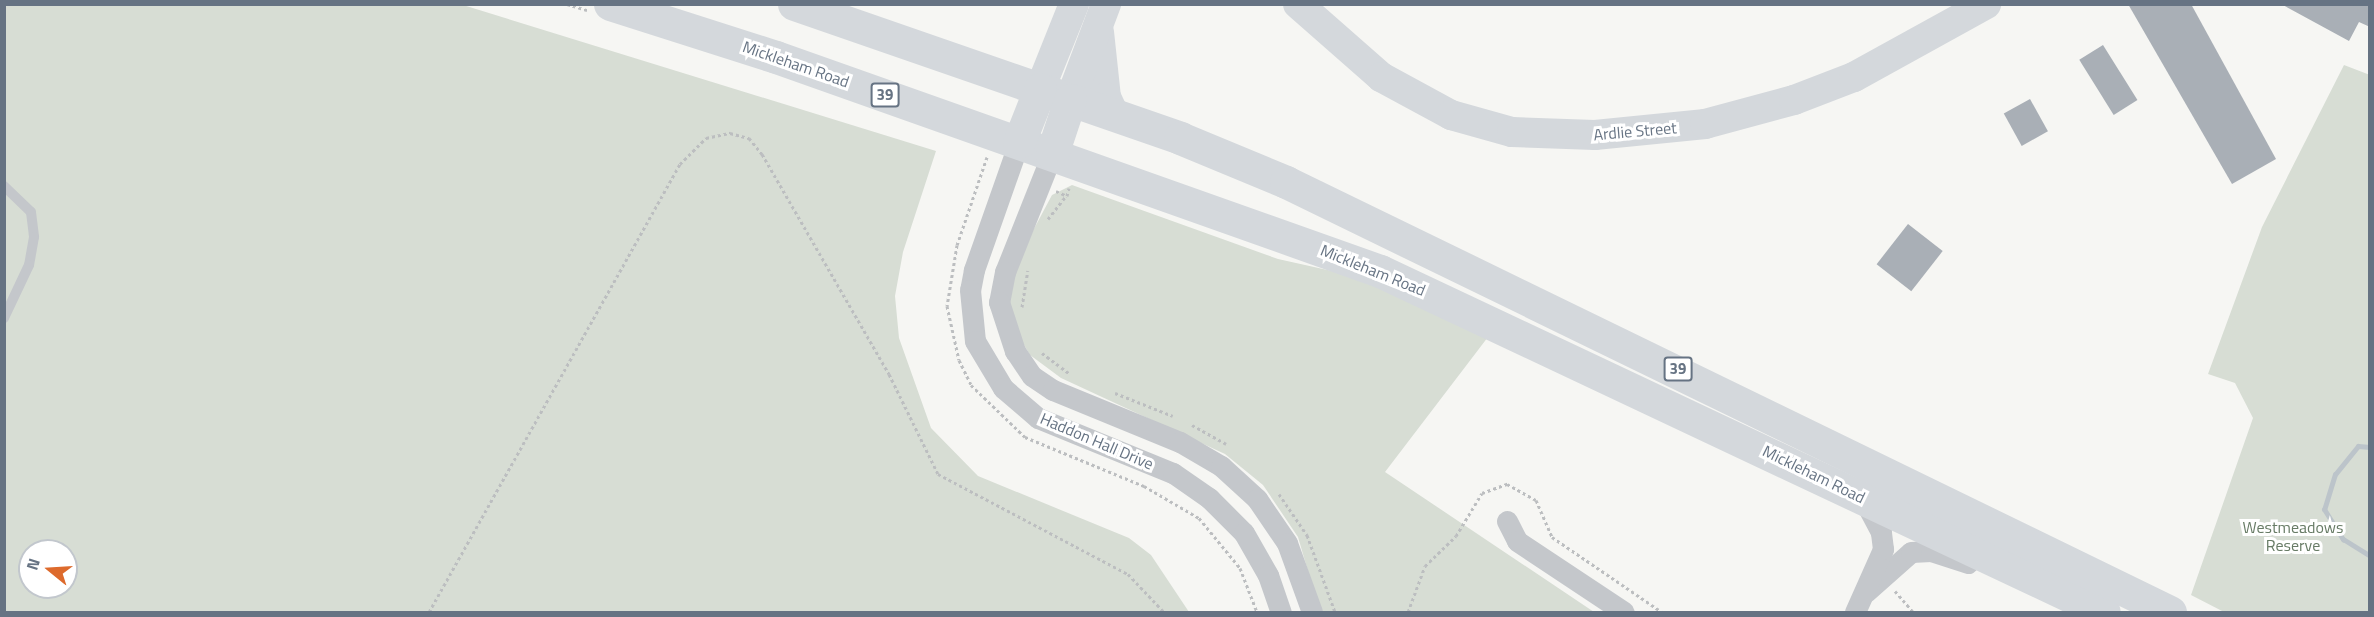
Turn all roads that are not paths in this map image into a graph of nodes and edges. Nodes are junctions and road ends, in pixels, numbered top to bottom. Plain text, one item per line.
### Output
1 (610, 4) edge
2 (794, 4) edge
3 (1074, 4) edge
4 (1298, 4) edge
5 (1986, 4) edge
6 (1103, 14) edge
7 (1055, 94) junction
8 (1115, 116) junction
9 (1019, 142) junction
10 (1052, 154) junction
11 (4, 186) edge
12 (4, 318) edge
13 (1863, 498) junction
14 (1507, 522) dead end
15 (1877, 593) junction
16 (1281, 612) edge
17 (1312, 612) edge
18 (1624, 612) edge
19 (1855, 612) edge
20 (2072, 612) edge
21 (2104, 612) edge
22 (2170, 612) edge

1 - 9 main road, Mickleham Road / 39
2 - 7 main road, Mickleham Road / 39
3 - 7 street
4 - 5 street, Ardlie Street
6 - 7 street
6 - 8 street
7 - 8 main road, Mickleham Road / 39
7 - 9 main road
7 - 10 main road
8 - 22 main road, Mickleham Road / 39
9 - 10 main road, Mickleham Road / 39
9 - 16 street, Haddon Hall Drive
10 - 13 main road, Mickleham Road / 39
10 - 17 street, Haddon Hall Drive
11 - 12 lane
13 - 15 street
13 - 21 main road, Mickleham Road / 39
14 - 18 street
15 - 19 street
15 - 20 street

